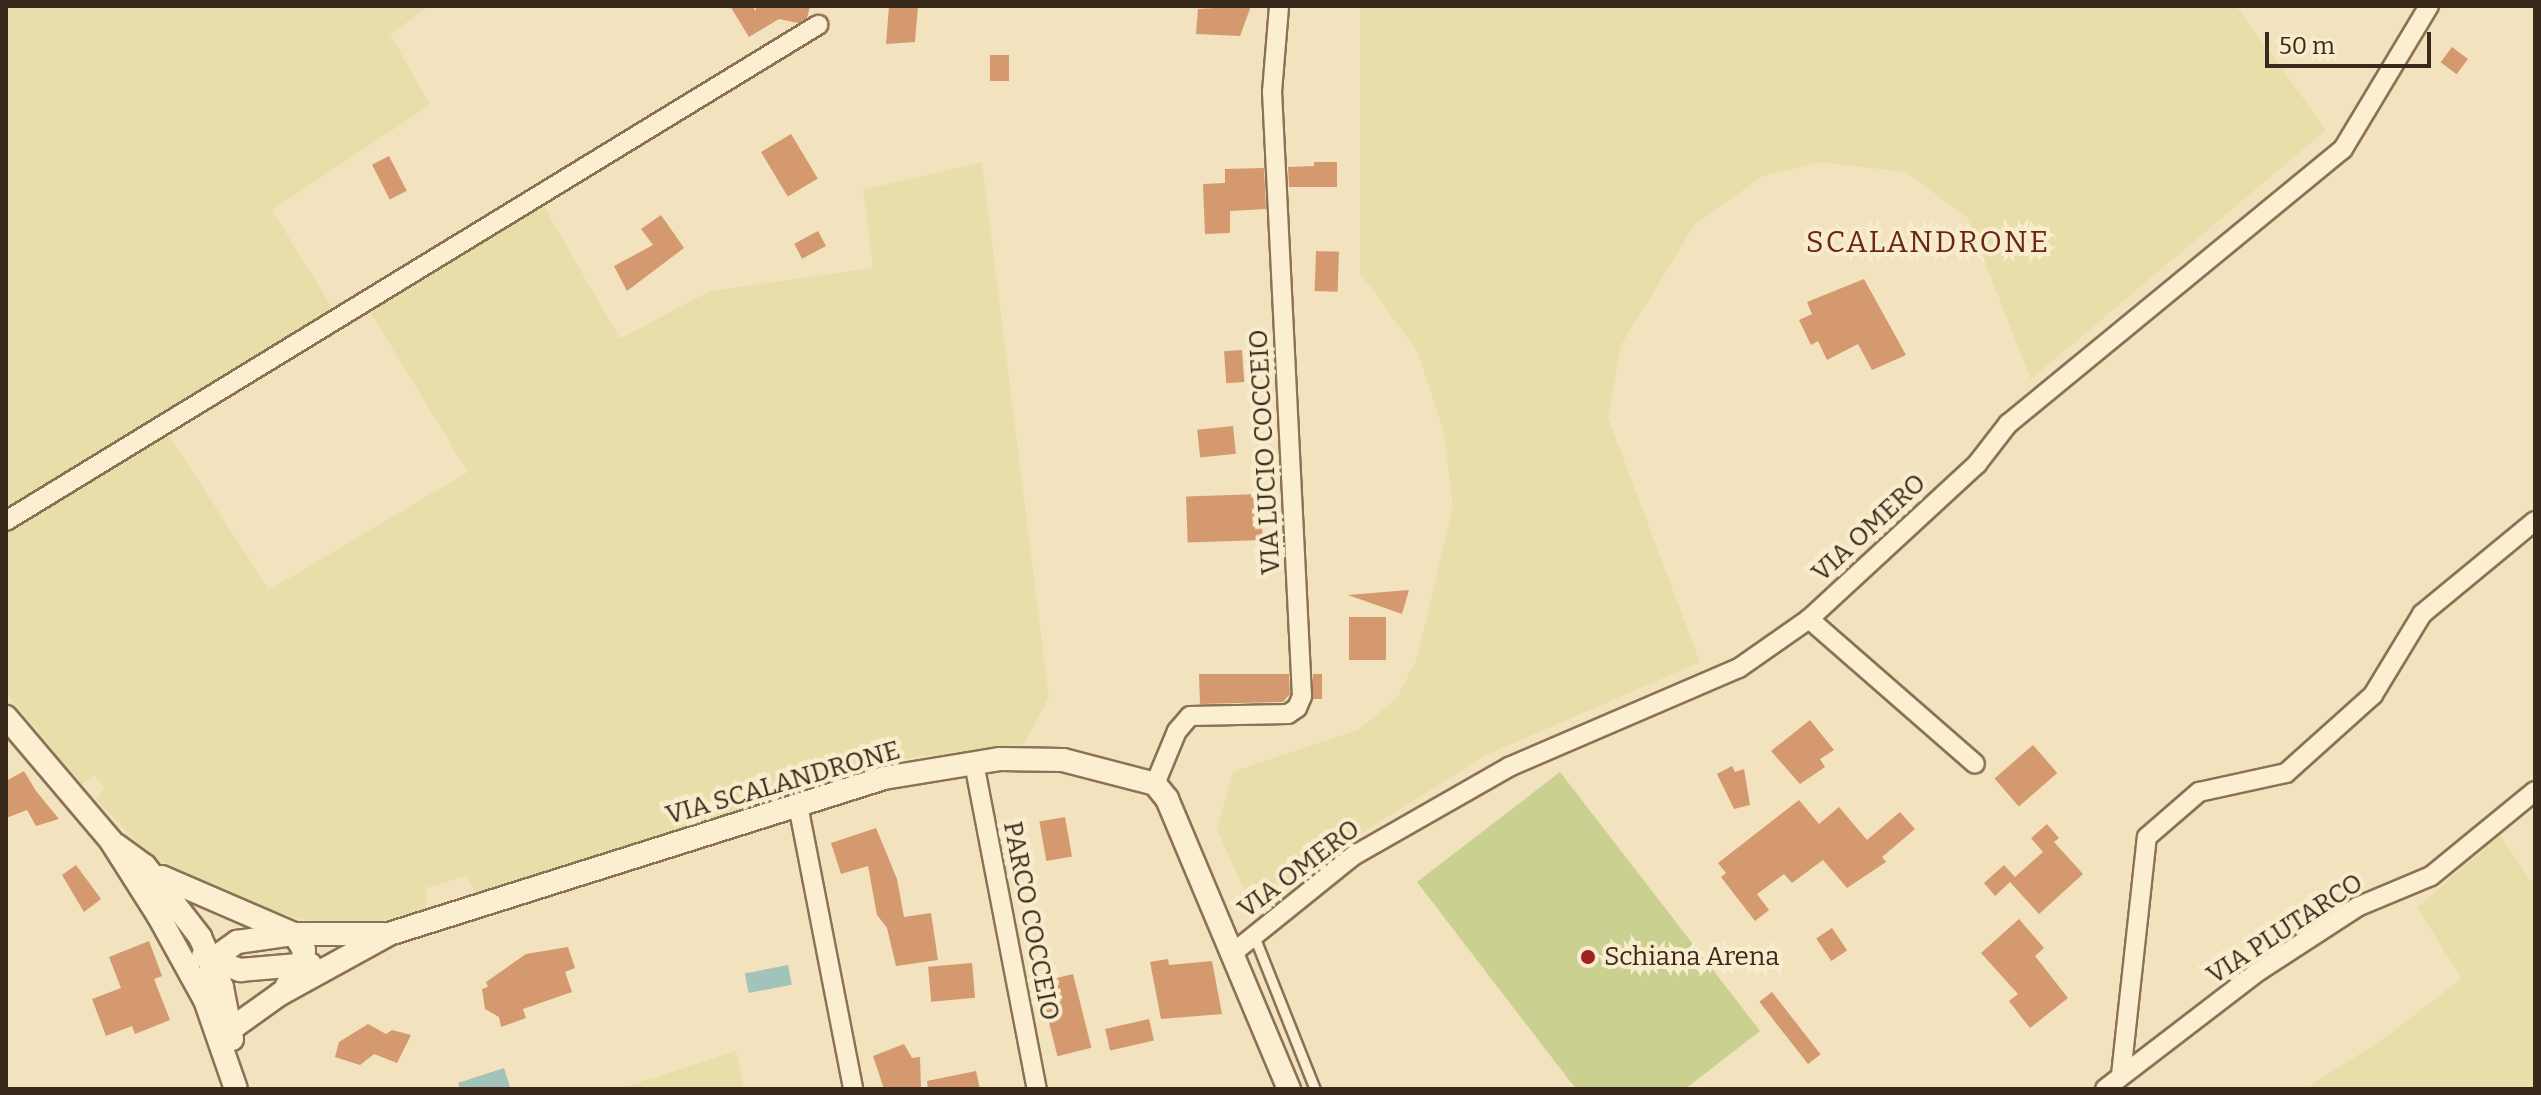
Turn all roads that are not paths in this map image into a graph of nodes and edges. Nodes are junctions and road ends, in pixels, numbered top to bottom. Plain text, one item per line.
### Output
1 (1279, 6) edge
2 (2429, 6) edge
3 (818, 25) dead end
4 (6, 521) edge
5 (2535, 521) edge
6 (1809, 619) junction
7 (6, 717) edge
8 (974, 763) junction
9 (1975, 764) dead end
10 (1155, 784) junction
11 (2535, 791) edge
12 (798, 805) junction
13 (111, 841) junction
14 (145, 866) junction
15 (158, 915) junction
16 (294, 934) junction
17 (389, 934) junction
18 (1254, 936) junction
19 (1234, 952) junction
20 (347, 956) junction
21 (212, 960) junction
22 (300, 967) junction
23 (280, 994) junction
24 (205, 1000) junction
25 (231, 1029) junction
26 (2121, 1075) junction
27 (234, 1081) edge
28 (853, 1089) edge
29 (1037, 1089) edge
30 (1289, 1089) edge
31 (1315, 1089) edge
32 (2105, 1089) edge

1 - 10 street, VIA LUCIO COCCEIO
2 - 6 street, VIA OMERO
3 - 4 street
5 - 26 street
6 - 9 street
6 - 18 street, VIA OMERO
7 - 13 street
8 - 10 street, VIA SCALANDRONE
8 - 12 street, VIA SCALANDRONE
8 - 29 street, PARCO COCCEIO
10 - 19 street
11 - 26 street, VIA PLUTARCO
12 - 17 street, VIA SCALANDRONE
12 - 28 street
13 - 14 street
13 - 15 street
14 - 16 street
14 - 21 street
15 - 21 street
15 - 24 street
16 - 17 street
16 - 21 street
16 - 22 street
17 - 20 street
18 - 19 street, VIA OMERO
18 - 31 lane
19 - 30 street
20 - 22 street
20 - 23 street
21 - 22 street
21 - 24 street
21 - 25 street
22 - 23 street
23 - 25 street
24 - 27 street
25 - 27 street
26 - 32 street, VIA PLUTARCO

